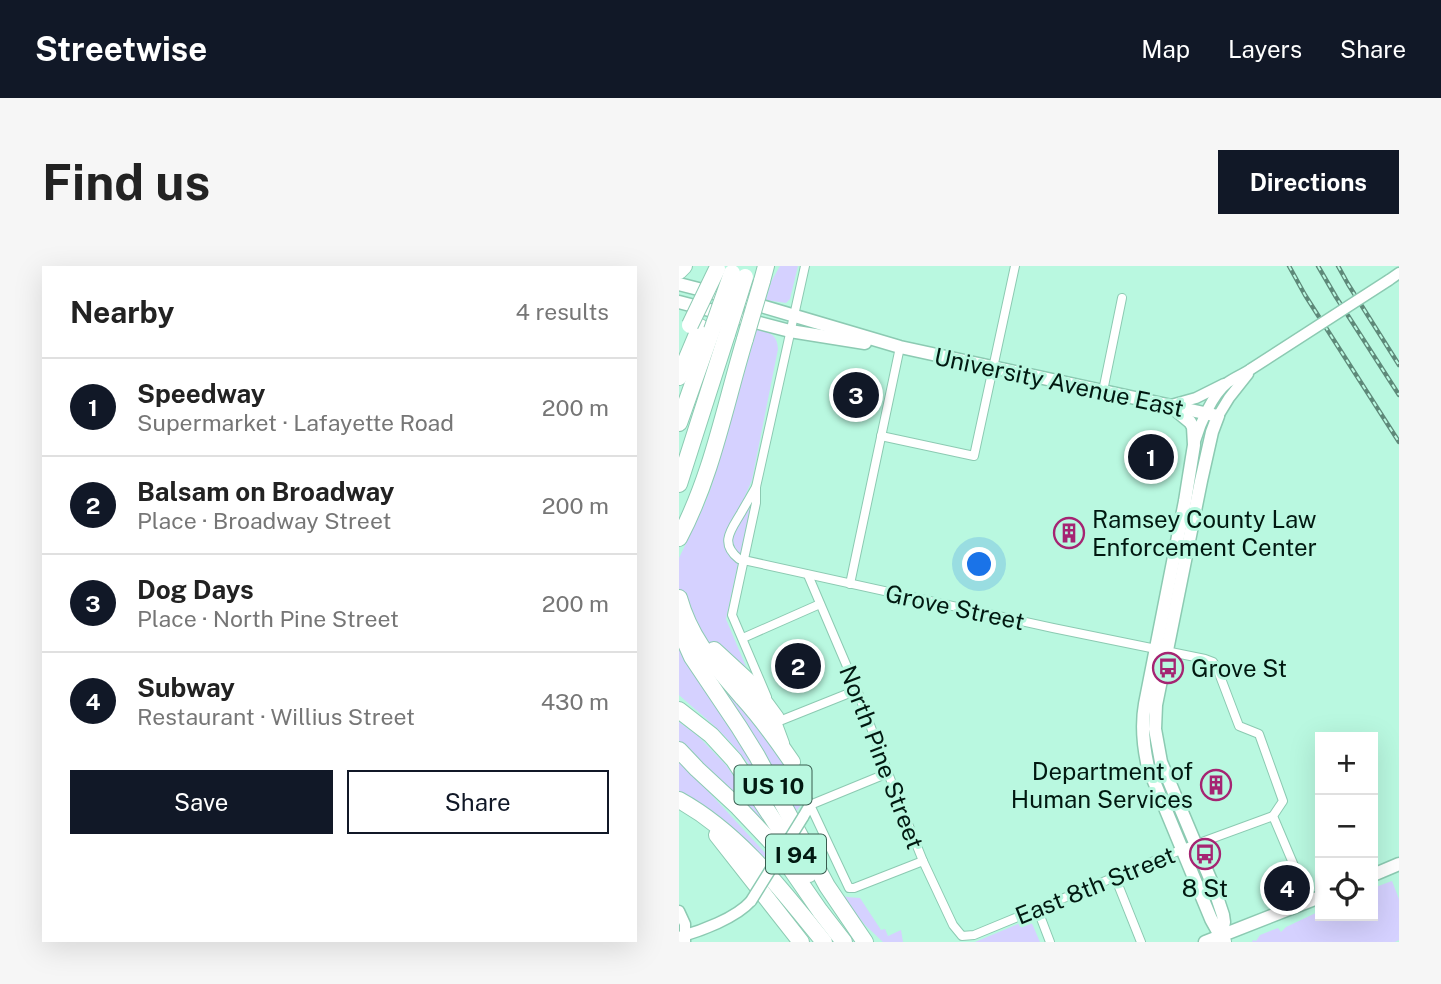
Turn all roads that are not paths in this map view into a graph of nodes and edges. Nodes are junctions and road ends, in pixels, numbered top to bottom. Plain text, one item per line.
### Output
1 (684, 266) edge
2 (805, 266) edge
3 (1015, 266) edge
4 (737, 270) edge
5 (679, 271) edge
6 (1399, 273) edge
7 (679, 284) edge
8 (1122, 298) dead end
9 (679, 302) edge
10 (793, 316) junction
11 (707, 329) junction
12 (790, 331) junction
13 (900, 347) junction
14 (679, 348) edge
15 (993, 368) junction
16 (1251, 369) junction
17 (679, 377) edge
18 (1227, 383) junction
19 (1103, 391) junction
20 (1170, 405) junction
21 (1212, 415) junction
22 (679, 423) edge
23 (881, 436) junction
24 (1194, 445) junction
25 (679, 484) edge
26 (756, 487) junction
27 (681, 533) edge
28 (743, 561) junction
29 (808, 575) junction
30 (850, 584) junction
31 (679, 598) edge
32 (820, 604) junction
33 (684, 627) edge
34 (743, 638) junction
35 (1162, 651) junction
36 (857, 690) junction
37 (679, 699) edge
38 (679, 710) edge
39 (777, 720) junction
40 (679, 752) edge
41 (734, 761) junction
42 (792, 762) junction
43 (888, 773) junction
44 (681, 801) edge
45 (810, 805) junction
46 (1273, 816) junction
47 (1190, 847) junction
48 (923, 861) junction
49 (1399, 864) edge
50 (1378, 873) edge
51 (1115, 877) junction
52 (1315, 899) edge
53 (1037, 908) junction
54 (679, 911) edge
55 (962, 936) joint
56 (683, 938) edge
57 (1216, 940) edge
58 (801, 942) edge
59 (824, 942) edge
60 (831, 942) edge
61 (844, 942) edge
62 (864, 942) edge
63 (1050, 942) edge
64 (1141, 942) edge

1 - 5 highway
2 - 10 street
3 - 15 street
4 - 11 highway, bridge
4 - 11 highway, bridge
4 - 27 highway, bridge
6 - 16 street, bridge
7 - 10 main road, University Avenue East
8 - 19 street
9 - 12 main road, University Avenue East
10 - 12 street
10 - 13 main road, University Avenue East
11 - 14 highway
11 - 17 highway
11 - 22 highway
11 - 25 highway
12 - 13 main road, University Avenue East
12 - 26 street
13 - 15 main road, University Avenue East
13 - 23 street
15 - 19 main road, University Avenue East
15 - 23 street
16 - 18 street
16 - 21 street
18 - 20 street
18 - 21 street
19 - 20 main road, University Avenue East
20 - 21 main road, University Avenue East
20 - 24 main road
21 - 24 street
21 - 35 main road
23 - 30 street
24 - 35 main road
26 - 28 street
26 - 28 street
28 - 29 street, Grove Street
28 - 34 street
29 - 30 street, Grove Street
29 - 32 street, North Pine Street
30 - 35 street, Grove Street
31 - 33 highway
32 - 34 street
32 - 36 street, North Pine Street
33 - 39 highway
33 - 42 highway
33 - 62 highway, US 10
34 - 39 street
35 - 46 street, Grove Street
35 - 47 main road
36 - 39 street
36 - 43 street, North Pine Street
37 - 41 highway
38 - 41 highway, I 94
39 - 42 street
40 - 60 highway, US 10
40 - 61 highway
41 - 62 highway, I 94
42 - 45 street
43 - 45 street
43 - 48 street, North Pine Street
44 - 58 highway
44 - 59 highway, I 94
45 - 48 street
45 - 56 street, bridge
46 - 47 street, East 8th Street
46 - 52 street
47 - 51 street, East 8th Street
47 - 57 main road
48 - 55 street, North Pine Street
49 - 50 main road
51 - 53 street, East 8th Street
51 - 64 street
52 - 57 main road
53 - 55 street, East 8th Street
53 - 63 street
54 - 56 street

